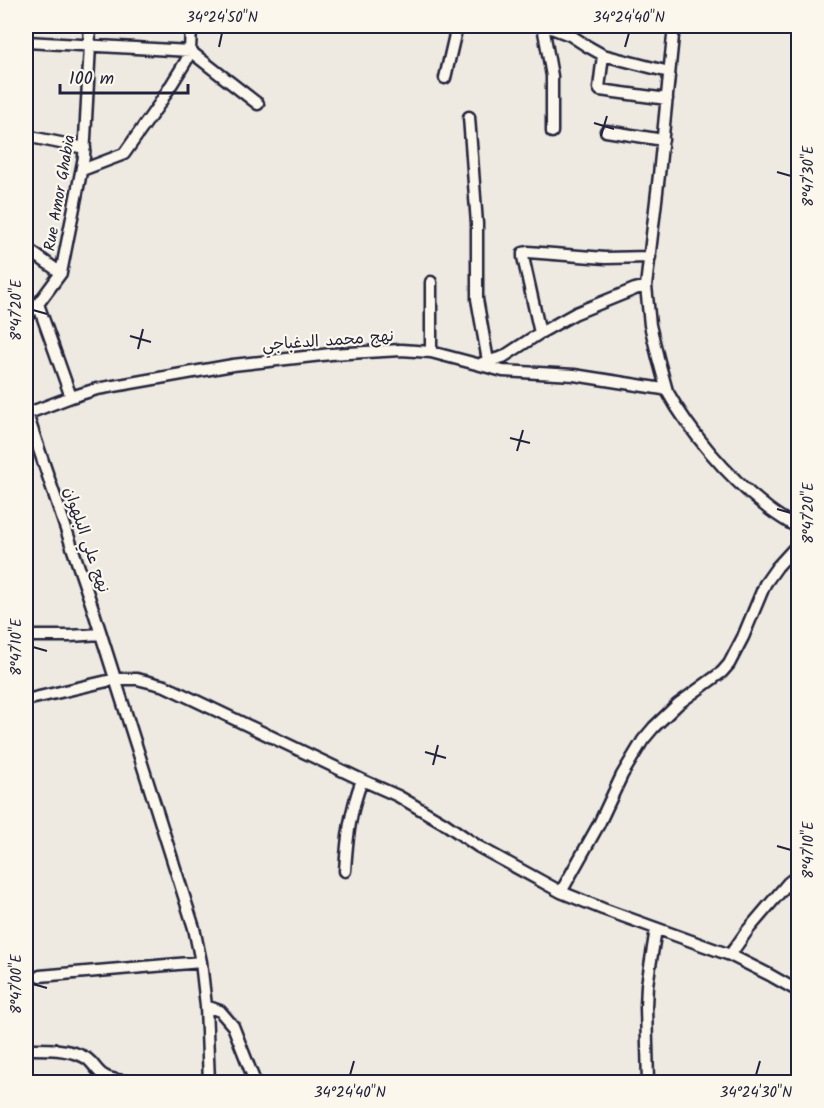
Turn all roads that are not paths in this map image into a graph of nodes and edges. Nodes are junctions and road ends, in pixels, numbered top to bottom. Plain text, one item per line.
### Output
1 (89, 26) edge
2 (191, 26) edge
3 (457, 26) edge
4 (545, 26) edge
5 (674, 26) edge
6 (26, 42) edge
7 (90, 45) junction
8 (190, 51) junction
9 (603, 55) junction
10 (669, 72) junction
11 (445, 78) dead end
12 (667, 99) junction
13 (258, 104) dead end
14 (469, 117) dead end
15 (606, 131) dead end
16 (552, 132) dead end
17 (26, 136) edge
18 (663, 140) junction
19 (85, 148) junction
20 (82, 170) junction
21 (26, 248) edge
22 (650, 257) junction
23 (61, 273) junction
24 (432, 282) dead end
25 (646, 286) junction
26 (38, 304) junction
27 (26, 317) edge
28 (540, 333) junction
29 (431, 352) junction
30 (484, 363) junction
31 (667, 391) junction
32 (71, 397) junction
33 (26, 412) edge
34 (798, 528) edge
35 (798, 544) edge
36 (101, 634) junction
37 (26, 636) edge
38 (116, 679) junction
39 (26, 700) edge
40 (362, 780) junction
41 (345, 871) dead end
42 (798, 875) edge
43 (561, 892) junction
44 (656, 929) junction
45 (730, 955) junction
46 (201, 962) junction
47 (40, 976) dead end
48 (798, 991) edge
49 (206, 1006) junction
50 (26, 1049) edge
51 (135, 1083) edge
52 (209, 1083) edge
53 (255, 1083) edge
54 (648, 1083) edge

1 - 7 street, Rue Amor Ghabia
2 - 8 street
3 - 11 street
4 - 9 street
4 - 16 street
5 - 10 street
6 - 7 street
7 - 8 street
7 - 19 street, Rue Amor Ghabia
8 - 13 street
8 - 20 street
9 - 10 street
9 - 12 street
10 - 12 street
12 - 18 street
14 - 30 street
15 - 18 street
17 - 19 street
18 - 22 street
19 - 20 street, Rue Amor Ghabia
20 - 23 street, Rue Amor Ghabia
21 - 23 street
22 - 25 street
22 - 28 street
23 - 26 street, Rue Amor Ghabia
24 - 29 street
25 - 28 street
25 - 31 street
26 - 27 street, Rue Amor Ghabia
26 - 32 street
28 - 30 street
29 - 30 street, نهج محمد الدغباجي
29 - 32 street, نهج محمد الدغباجي
30 - 31 street, نهج محمد الدغباجي
31 - 34 street
32 - 33 street, نهج محمد الدغباجي
33 - 36 street, نهج علي البلهوان
35 - 43 street
36 - 37 street
36 - 38 street, نهج علي البلهوان
38 - 39 street
38 - 40 street
38 - 46 street, نهج علي البلهوان
40 - 41 street
40 - 43 street
42 - 45 street
43 - 44 street
44 - 45 street
44 - 54 street
45 - 48 street
46 - 47 street
46 - 49 street, نهج علي البلهوان
49 - 52 street, نهج علي البلهوان
49 - 53 street
50 - 51 street

